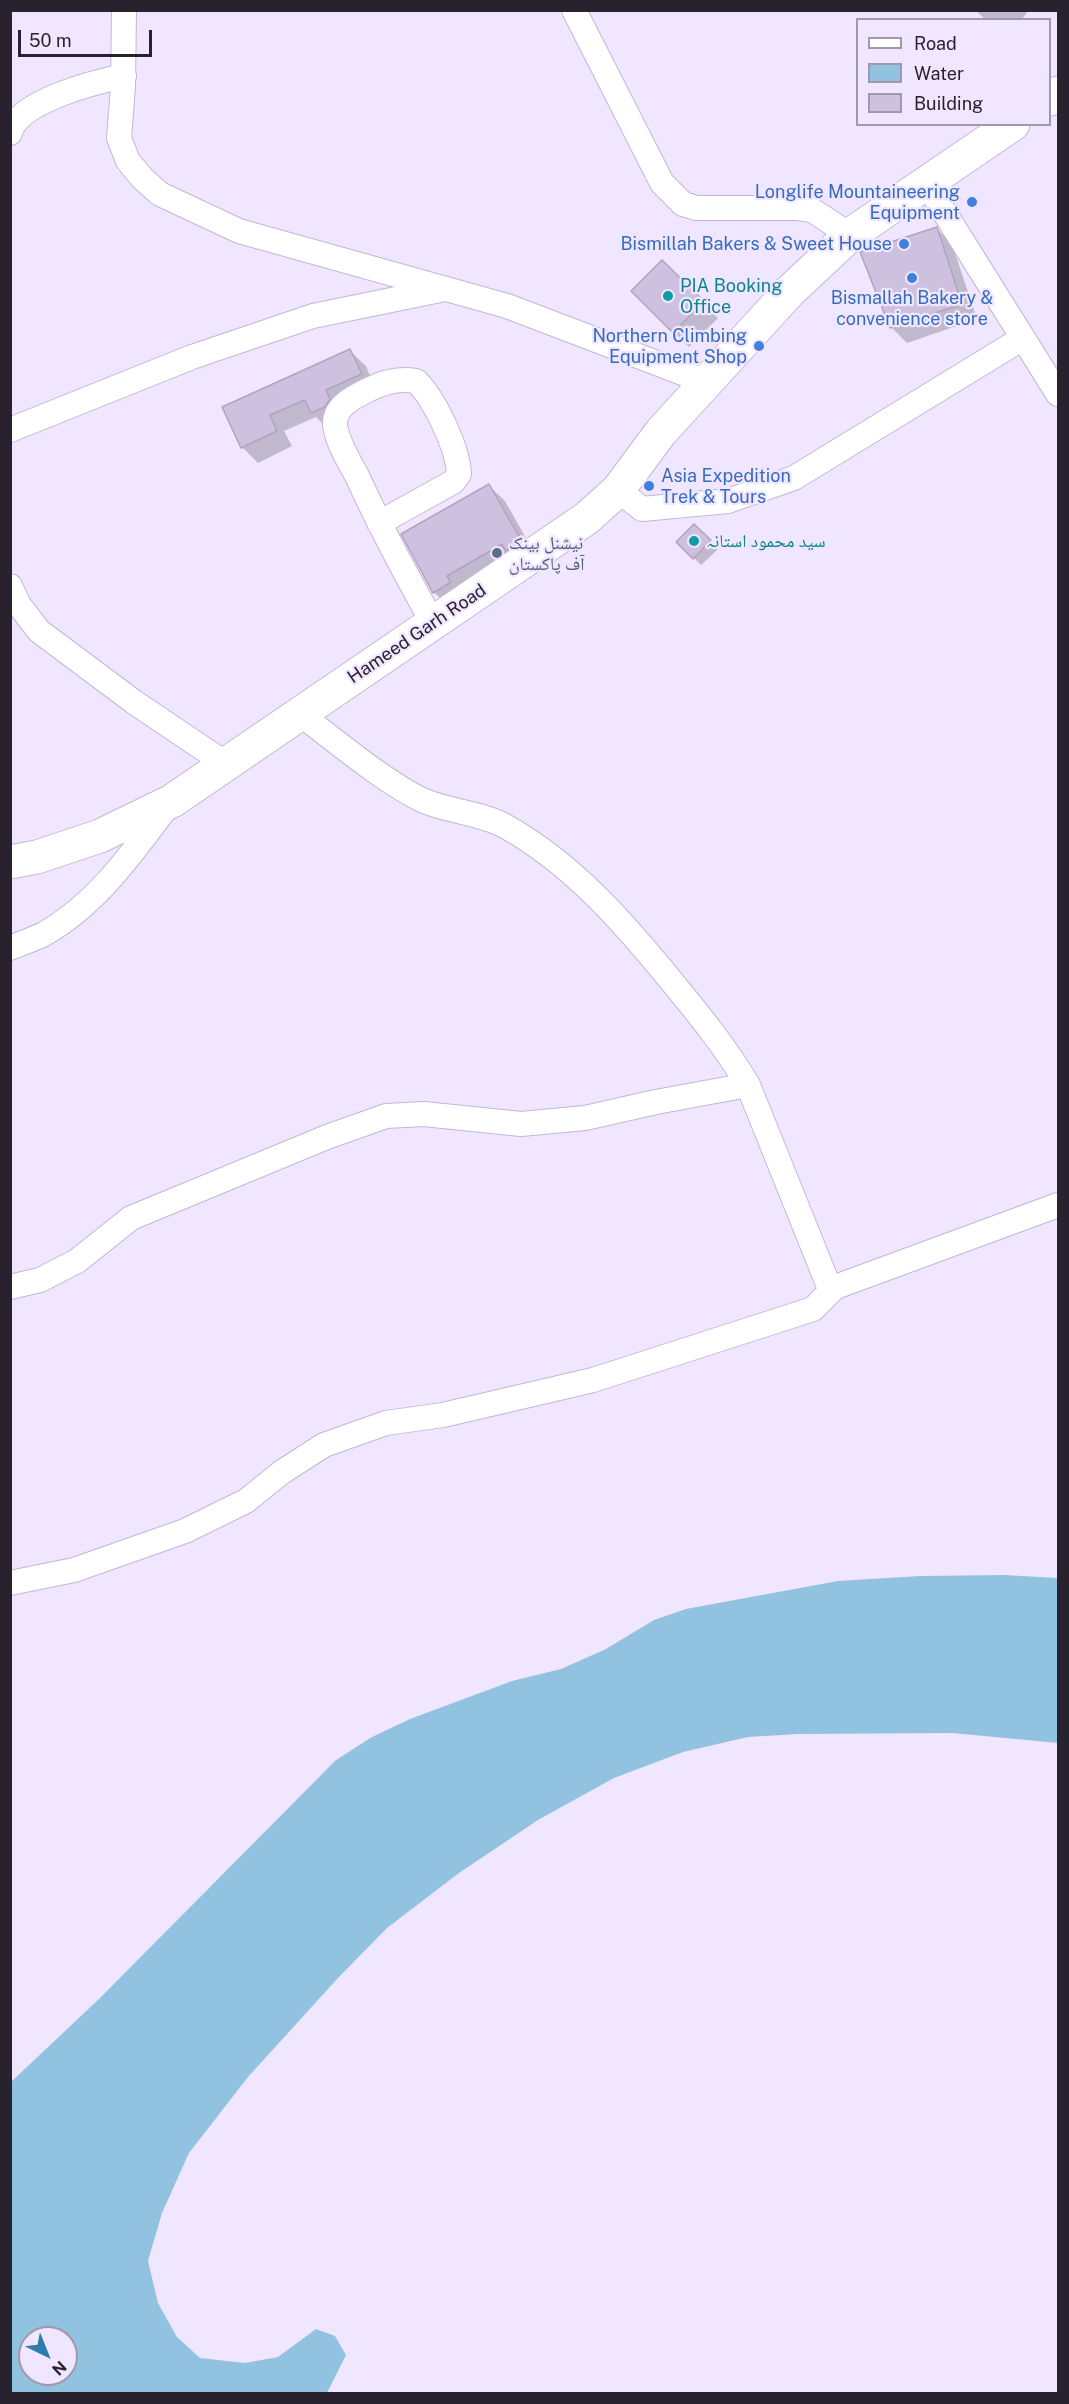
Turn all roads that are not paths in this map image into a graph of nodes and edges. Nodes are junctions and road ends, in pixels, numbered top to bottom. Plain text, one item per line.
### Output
1 (124, 10) edge
2 (574, 10) edge
3 (124, 75) junction
4 (1010, 126) edge
5 (10, 133) edge
6 (926, 183) junction
7 (849, 235) junction
8 (448, 289) junction
9 (1023, 338) junction
10 (708, 382) junction
11 (1059, 394) edge
12 (10, 430) edge
13 (618, 490) junction
14 (379, 523) junction
15 (10, 586) edge
16 (433, 623) junction
17 (300, 714) junction
18 (226, 764) junction
19 (172, 801) junction
20 (10, 862) edge
21 (10, 948) edge
22 (748, 1085) junction
23 (1059, 1204) edge
24 (10, 1287) edge
25 (834, 1288) junction
26 (10, 1583) edge

1 - 3 street
2 - 7 street
3 - 5 street
3 - 8 street
4 - 6 highway, Hameed Garh Road
6 - 7 highway, Hameed Garh Road
6 - 9 street
7 - 10 highway, Hameed Garh Road
8 - 10 street
8 - 12 street
9 - 11 street
9 - 13 street
10 - 13 highway, Hameed Garh Road
13 - 16 highway, Hameed Garh Road
14 - 14 street
14 - 16 street
15 - 18 street
16 - 17 highway, Hameed Garh Road
17 - 18 highway, Hameed Garh Road
17 - 22 street
18 - 19 highway, Hameed Garh Road
19 - 20 highway, Hameed Garh Road
19 - 21 street
22 - 24 street
22 - 25 street
23 - 25 street
25 - 26 street

